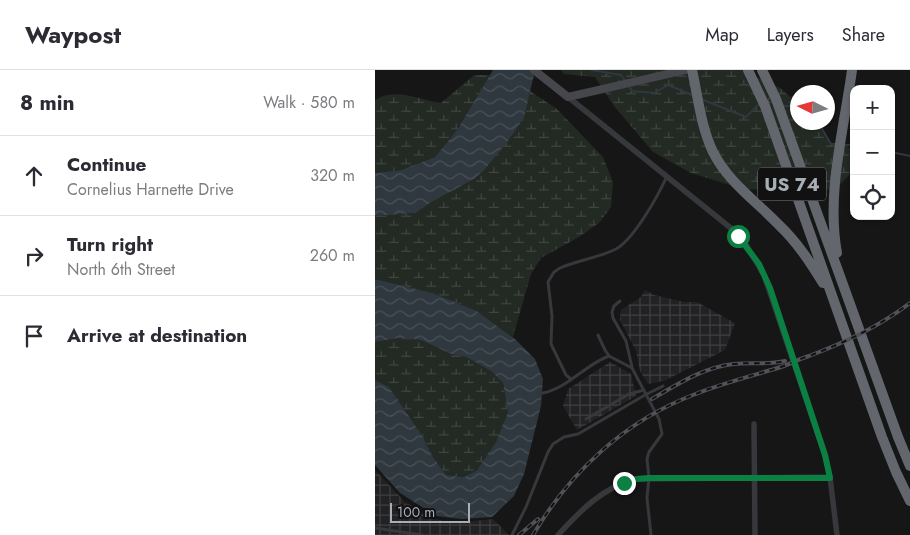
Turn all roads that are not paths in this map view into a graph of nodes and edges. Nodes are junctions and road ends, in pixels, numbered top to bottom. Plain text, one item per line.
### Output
1 (534, 70) edge
2 (685, 70) edge
3 (693, 70) edge
4 (748, 70) edge
5 (762, 70) edge
6 (852, 70) edge
7 (568, 97) junction
8 (667, 176) junction
9 (843, 282) junction
10 (833, 299) junction
11 (620, 301) dead end
12 (598, 335) dead end
13 (609, 356) junction
14 (632, 368) junction
15 (571, 379) junction
16 (663, 386) dead end
17 (645, 392) junction
18 (543, 393) dead end
19 (586, 419) dead end
20 (754, 424) dead end
21 (910, 466) edge
22 (649, 478) junction
23 (830, 478) junction
24 (754, 479) junction
25 (910, 500) edge
26 (375, 528) edge
27 (422, 535) edge
28 (512, 535) edge
29 (558, 535) edge
30 (651, 535) edge
31 (755, 535) edge
32 (837, 535) edge

1 - 7 main road
2 - 7 main road
3 - 10 highway
4 - 10 highway, US 74
5 - 9 highway, US 74
6 - 9 highway
7 - 8 street
8 - 15 lane
8 - 23 street
9 - 21 highway, US 74
10 - 25 highway, US 74
11 - 14 lane
12 - 13 lane
13 - 14 lane
13 - 15 lane
14 - 17 lane
15 - 18 lane
16 - 17 lane
17 - 19 lane
17 - 22 lane
17 - 28 lane
20 - 24 street
22 - 24 street
22 - 29 street
22 - 30 lane
23 - 24 street
23 - 32 street
24 - 31 street
26 - 27 lane

